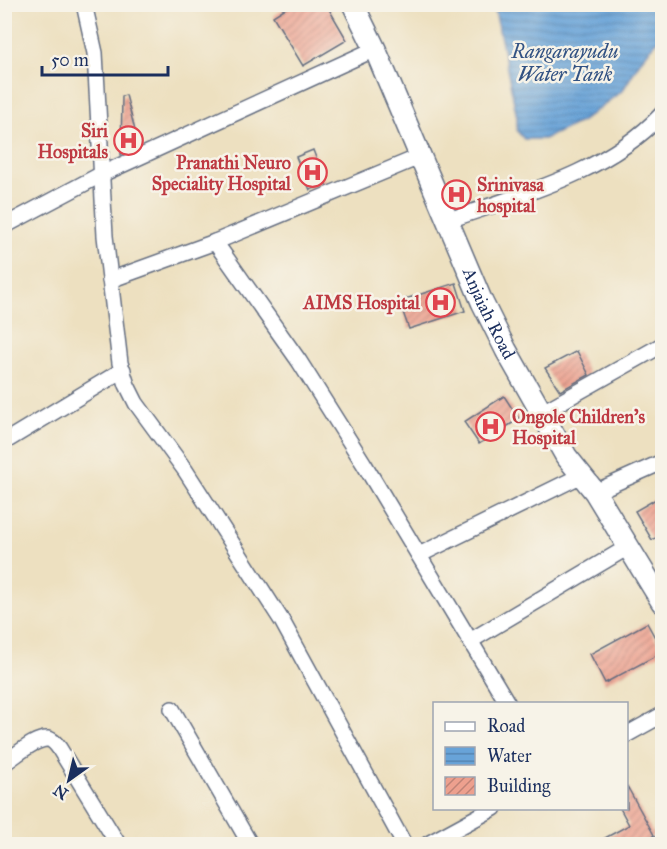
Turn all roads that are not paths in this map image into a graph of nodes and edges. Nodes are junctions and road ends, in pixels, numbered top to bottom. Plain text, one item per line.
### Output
1 (84, 4) edge
2 (354, 4) edge
3 (375, 49) junction
4 (663, 114) edge
5 (419, 157) junction
6 (102, 174) junction
7 (446, 221) junction
8 (4, 226) edge
9 (215, 242) junction
10 (110, 280) junction
11 (661, 348) edge
12 (123, 370) junction
13 (541, 413) junction
14 (4, 442) edge
15 (663, 462) edge
16 (588, 483) junction
17 (628, 547) junction
18 (419, 555) junction
19 (663, 602) edge
20 (470, 641) junction
21 (507, 702) edge
22 (172, 709) dead end
23 (663, 715) edge
24 (628, 734) edge
25 (4, 763) edge
26 (490, 810) edge
27 (663, 842) edge
28 (117, 844) edge
29 (250, 844) edge
30 (404, 844) edge
31 (428, 844) edge
32 (658, 844) edge

1 - 6 street
2 - 3 street, Anjaiah Road
3 - 5 street, Anjaiah Road
3 - 6 street
4 - 7 street
5 - 7 street, Anjaiah Road
5 - 9 street
6 - 8 street
6 - 10 street
7 - 13 street, Anjaiah Road
9 - 10 street
9 - 18 street
10 - 12 street
11 - 13 street
12 - 14 street
12 - 30 street
13 - 16 street, Anjaiah Road
15 - 16 street
16 - 17 street, Anjaiah Road
16 - 18 street
17 - 19 street, Anjaiah Road
17 - 20 street
18 - 20 street
20 - 21 street
22 - 29 street
23 - 24 street
25 - 28 street
26 - 31 street
27 - 32 street

